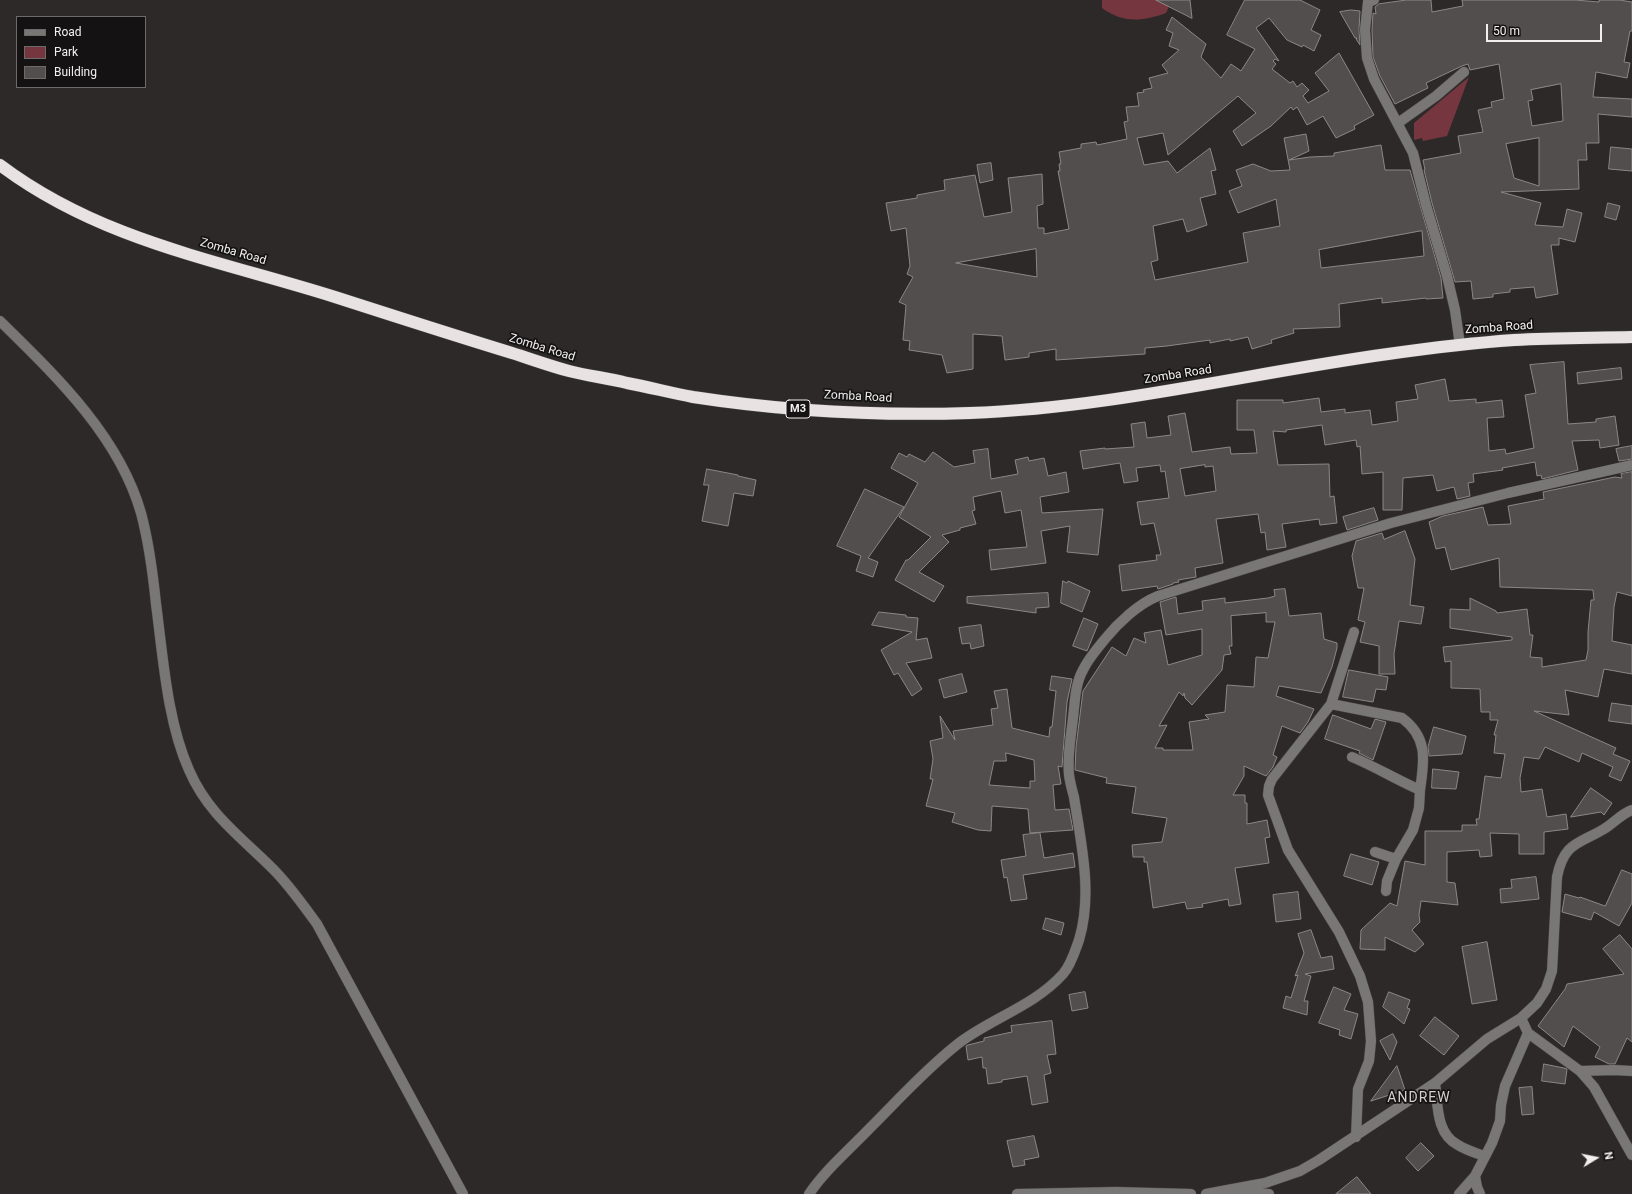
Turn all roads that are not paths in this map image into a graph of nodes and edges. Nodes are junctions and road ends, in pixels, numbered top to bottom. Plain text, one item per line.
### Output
1 (1369, 1) edge
2 (1464, 72) dead end
3 (1398, 123) junction
4 (0, 165) edge
5 (0, 321) edge
6 (1632, 337) edge
7 (1460, 345) junction
8 (1632, 465) edge
9 (1354, 632) dead end
10 (1331, 704) junction
11 (1352, 757) dead end
12 (1420, 790) junction
13 (1632, 810) edge
14 (1375, 852) dead end
15 (1396, 859) junction
16 (1386, 891) dead end
17 (1521, 1018) junction
18 (1528, 1033) junction
19 (1580, 1071) junction
20 (1632, 1072) edge
21 (1435, 1083) junction
22 (1356, 1137) junction
23 (1632, 1155) edge
24 (1484, 1156) junction
25 (1475, 1176) junction
26 (1222, 1192) junction
27 (463, 1194) edge
28 (809, 1194) edge
29 (1017, 1194) edge
30 (1190, 1194) edge
31 (1206, 1194) edge
32 (1269, 1194) edge
33 (1459, 1194) edge
34 (1480, 1194) edge

1 - 3 street
2 - 3 street
3 - 7 street
4 - 7 highway, Zomba Road / M3
5 - 27 street
6 - 7 highway, Zomba Road / M3
8 - 28 street
9 - 10 street
10 - 12 street
10 - 22 street
11 - 12 street
12 - 15 street
13 - 17 street
14 - 15 street
15 - 16 street
17 - 18 street
17 - 21 street
18 - 19 street
18 - 24 street
19 - 20 street
19 - 23 street
21 - 22 street
21 - 24 street
22 - 26 street
24 - 25 street
25 - 33 street
25 - 34 street
26 - 31 street
26 - 32 street
29 - 30 street

